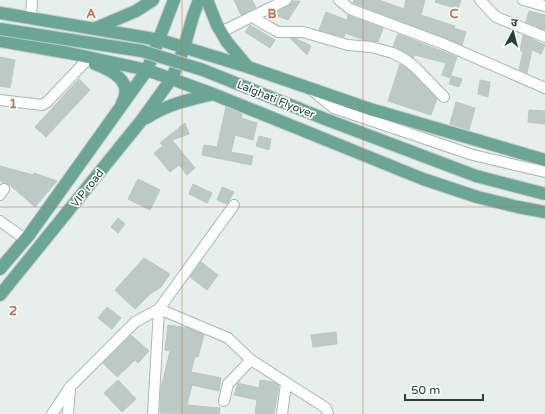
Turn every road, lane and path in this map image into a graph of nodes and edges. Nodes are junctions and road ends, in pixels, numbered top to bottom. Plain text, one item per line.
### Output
1 (32, 0) edge
2 (153, 0) edge
3 (160, 0) edge
4 (199, 0) edge
5 (207, 0) edge
6 (286, 0) edge
7 (339, 0) edge
8 (480, 0) edge
9 (523, 0) edge
10 (173, 3) edge
11 (545, 6) edge
12 (0, 13) edge
13 (252, 18) junction
14 (31, 19) junction
15 (96, 28) junction
16 (0, 29) edge
17 (221, 32) junction
18 (545, 38) edge
19 (160, 40) junction
20 (0, 42) edge
21 (184, 48) junction
22 (70, 53) junction
23 (86, 60) junction
24 (248, 67) junction
25 (147, 70) junction
26 (172, 78) junction
27 (545, 88) edge
28 (312, 90) junction
29 (214, 94) junction
30 (444, 97) dead end
31 (0, 100) edge
32 (141, 121) junction
33 (101, 136) junction
34 (545, 160) edge
35 (545, 172) edge
36 (545, 194) edge
37 (234, 206) dead end
38 (545, 212) edge
39 (0, 221) edge
40 (25, 239) junction
41 (0, 269) edge
42 (0, 295) edge
43 (159, 309) junction
44 (251, 360) junction
45 (286, 384) junction
46 (70, 387) junction
47 (224, 401) dead end
48 (52, 414) edge
49 (68, 414) edge
50 (153, 414) edge
51 (282, 414) edge
52 (328, 414) edge

1 - 14 street
2 - 15 main road
3 - 10 main road
4 - 21 main road, VIP road
5 - 17 main road
6 - 13 street
7 - 27 street
8 - 18 street
9 - 11 street
10 - 19 main road, VIP road
12 - 14 main road
13 - 17 street
13 - 30 street
14 - 15 main road
15 - 19 main road
16 - 36 main road, Lalghati Flyover, bridge
17 - 24 main road
19 - 21 main road
19 - 25 main road, VIP road
20 - 22 main road
21 - 24 main road
21 - 26 main road, VIP road
22 - 23 main road
22 - 25 main road
23 - 31 street
23 - 33 main road
24 - 28 main road
25 - 26 main road
25 - 33 main road, VIP road
26 - 29 main road
26 - 32 main road, VIP road
28 - 34 main road
28 - 35 street
29 - 32 main road
29 - 38 main road
32 - 42 main road, VIP road
33 - 40 main road, VIP road
37 - 43 street
39 - 40 street
40 - 41 main road, VIP road
43 - 44 street
43 - 46 street
43 - 50 street
44 - 45 street
44 - 47 street
45 - 51 street
45 - 52 street
46 - 48 street
46 - 49 street

